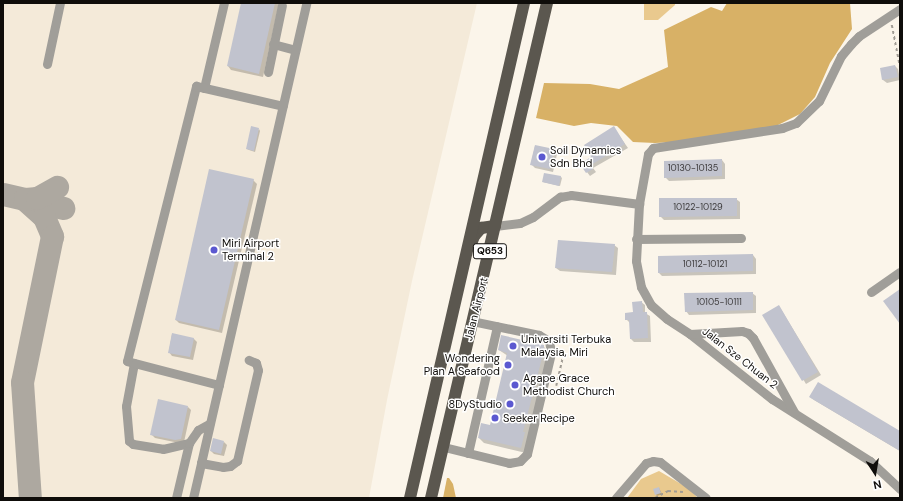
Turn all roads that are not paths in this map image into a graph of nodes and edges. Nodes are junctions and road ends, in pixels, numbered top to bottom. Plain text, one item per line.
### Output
1 (60, 3) edge
2 (224, 3) edge
3 (306, 3) edge
4 (524, 3) edge
5 (547, 3) edge
6 (282, 4) dead end
7 (900, 9) edge
8 (274, 44) junction
9 (295, 50) junction
10 (47, 64) dead end
11 (268, 72) dead end
12 (204, 88) junction
13 (283, 106) junction
14 (639, 204) junction
15 (496, 226) junction
16 (741, 238) dead end
17 (636, 239) junction
18 (465, 258) junction
19 (900, 272) edge
20 (871, 292) dead end
21 (472, 321) junction
22 (497, 326) junction
23 (690, 334) junction
24 (249, 360) dead end
25 (134, 363) junction
26 (219, 385) junction
27 (795, 412) junction
28 (210, 424) junction
29 (189, 443) junction
30 (444, 447) junction
31 (468, 453) junction
32 (201, 463) junction
33 (900, 489) edge
34 (176, 498) edge
35 (193, 498) edge
36 (410, 498) edge
37 (432, 498) edge
38 (616, 498) edge
39 (706, 498) edge

1 - 10 street
2 - 12 street
3 - 9 street
4 - 18 main road, Jalan Airport / Q653
5 - 15 main road, Jalan Airport / Q653
6 - 8 street
7 - 14 street, Jalan Sze Chuan 2
8 - 9 street
8 - 11 street
9 - 13 street
12 - 13 street
12 - 25 street
13 - 26 street
14 - 15 street
14 - 17 street, Jalan Sze Chuan 2
15 - 18 main road
15 - 21 main road, Jalan Airport / Q653
16 - 17 street
17 - 23 street, Jalan Sze Chuan 2
18 - 36 main road, Jalan Airport / Q653
19 - 20 street
21 - 22 street
21 - 30 main road, Jalan Airport / Q653
22 - 31 street
22 - 31 street
23 - 27 street, Jalan Sze Chuan 2
23 - 27 street
24 - 32 street
25 - 26 street
25 - 29 street
26 - 28 street
27 - 33 street, Jalan Sze Chuan 2
28 - 29 street
28 - 32 street
29 - 34 street
30 - 31 street
30 - 37 main road, Jalan Airport / Q653
32 - 35 street
38 - 39 street

